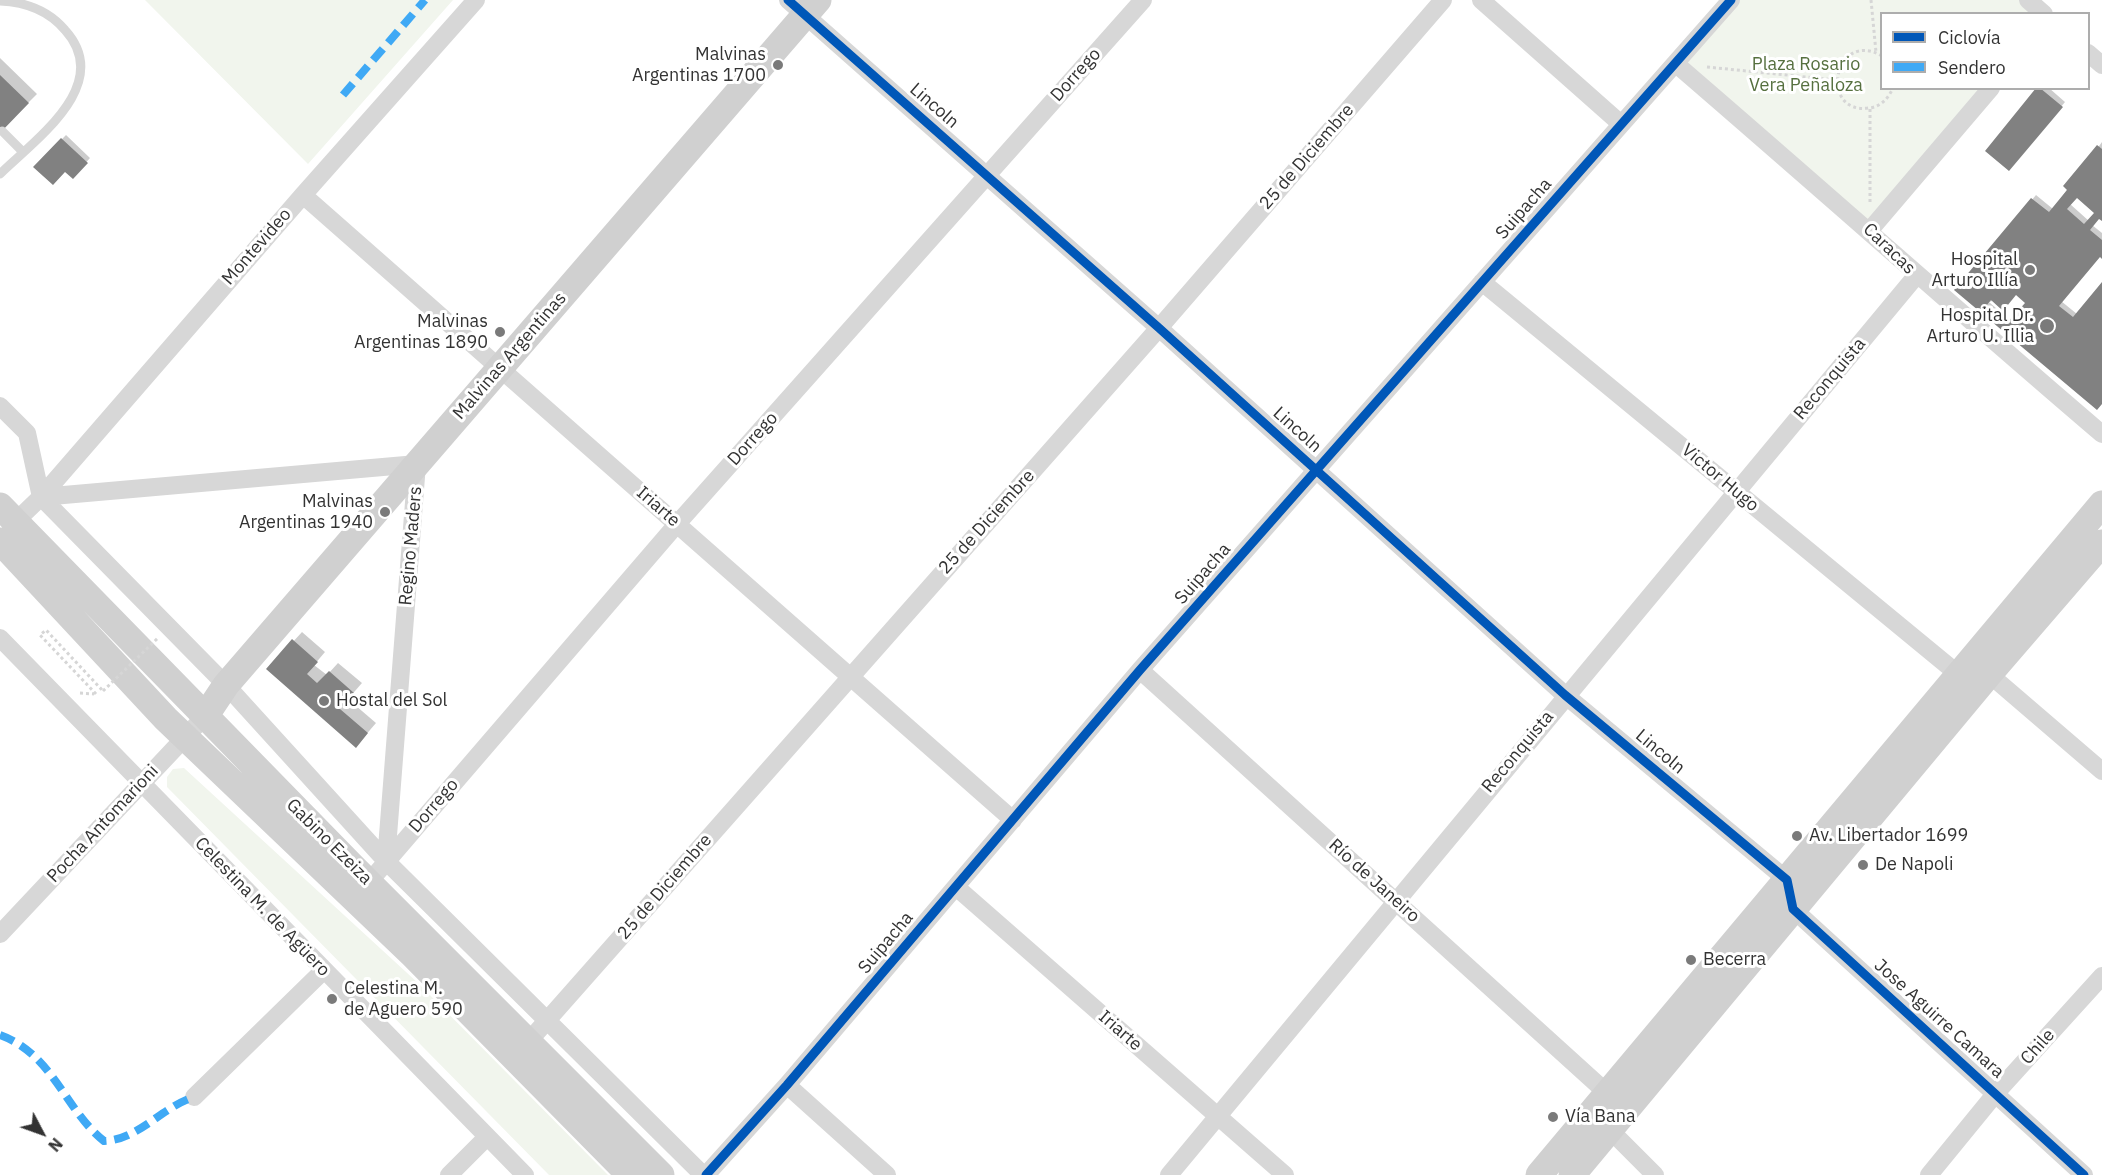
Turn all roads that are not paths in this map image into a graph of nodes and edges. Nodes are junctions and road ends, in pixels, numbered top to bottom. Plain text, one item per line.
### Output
1 (476, 0) edge
2 (1143, 0) edge
3 (1443, 0) edge
4 (1481, 0) edge
5 (1731, 0) edge
6 (2028, 0) edge
7 (0, 1) edge
8 (804, 5) edge
9 (2042, 12) edge
10 (1676, 64) junction
11 (1989, 90) edge
12 (1621, 124) junction
13 (2, 131) dead end
14 (23, 152) junction
15 (0, 174) edge
16 (987, 175) junction
17 (303, 195) junction
18 (1870, 230) junction
19 (1916, 276) junction
20 (1482, 282) junction
21 (1159, 328) junction
22 (500, 368) junction
23 (0, 406) edge
24 (2102, 434) edge
25 (417, 464) junction
26 (1316, 470) junction
27 (1736, 492) junction
28 (41, 497) junction
29 (2102, 504) edge
30 (5, 523) edge
31 (677, 524) junction
32 (2102, 543) edge
33 (1, 640) edge
34 (1140, 670) junction
35 (1958, 674) junction
36 (1989, 674) junction
37 (849, 676) junction
38 (226, 685) junction
39 (1565, 695) junction
40 (206, 715) junction
41 (184, 737) junction
42 (2102, 771) edge
43 (142, 783) junction
44 (1013, 820) junction
45 (386, 861) junction
46 (1787, 880) junction
47 (369, 882) junction
48 (956, 887) junction
49 (1395, 900) junction
50 (1793, 909) junction
51 (0, 934) edge
52 (324, 970) junction
53 (2102, 976) edge
54 (548, 1021) junction
55 (528, 1042) junction
56 (787, 1085) junction
57 (1607, 1093) junction
58 (1996, 1093) junction
59 (194, 1097) dead end
60 (1218, 1116) junction
61 (1610, 1130) junction
62 (487, 1137) junction
63 (449, 1175) edge
64 (525, 1175) edge
65 (630, 1175) edge
66 (661, 1175) edge
67 (705, 1175) edge
68 (887, 1175) edge
69 (1169, 1175) edge
70 (1285, 1175) edge
71 (1539, 1175) edge
72 (1572, 1175) edge
73 (1654, 1175) edge
74 (1929, 1175) edge
75 (2084, 1175) edge

1 - 17 street, Montevideo
2 - 16 street, Dorrego
3 - 21 street, 25 de Diciembre
4 - 12 street
5 - 10 street, Suipacha
6 - 9 street
7 - 14 lane
8 - 16 street, Lincoln
8 - 22 main road, Malvinas Argentinas
10 - 12 street, Suipacha
10 - 18 street, Caracas
11 - 18 street
12 - 20 street, Suipacha
13 - 14 lane
14 - 15 lane
16 - 21 street, Lincoln
16 - 31 street, Dorrego
17 - 22 street, Iriarte
17 - 28 street, Montevideo
18 - 19 street, Caracas
19 - 24 street, Caracas
19 - 27 street, Reconquista
20 - 26 street, Suipacha
20 - 27 street, Victor Hugo
21 - 26 street, Lincoln
21 - 37 street, 25 de Diciembre
22 - 25 main road, Malvinas Argentinas
22 - 31 street, Iriarte
23 - 28 street
25 - 28 street, Regino Maders
25 - 38 main road, Malvinas Argentinas
25 - 45 street, Regino Maders
26 - 34 street, Suipacha
26 - 39 street, Lincoln
27 - 35 street, Victor Hugo
27 - 39 street, Reconquista
28 - 30 street, Montevideo
28 - 38 street
29 - 35 main road
30 - 40 main road, Gabino Ezeiza
30 - 41 main road, Gabino Ezeiza
31 - 37 street, Iriarte
31 - 45 street, Dorrego
32 - 36 main road
33 - 43 street, Celestina M. de Agüero
34 - 44 street, Suipacha
34 - 49 street, Río de Janeiro
35 - 46 main road
36 - 42 street
36 - 50 main road
37 - 44 street, Iriarte
37 - 54 street, 25 de Diciembre
38 - 40 main road, Malvinas Argentinas
38 - 45 street
39 - 46 street, Lincoln
39 - 49 street, Reconquista
40 - 41 street, Pocha Antomarioni
40 - 47 main road, Gabino Ezeiza
41 - 43 street, Pocha Antomarioni
41 - 65 main road, Gabino Ezeiza
43 - 51 street, Pocha Antomarioni
43 - 52 street, Celestina M. de Agüero
44 - 48 street, Suipacha
45 - 47 street, Dorrego
45 - 54 street
46 - 50 street
46 - 57 main road
47 - 55 main road, Gabino Ezeiza
48 - 56 street, Suipacha
48 - 60 street, Iriarte
49 - 57 street, Río de Janeiro
49 - 60 street, Reconquista
50 - 58 street, Jose Aguirre Camara
50 - 61 main road
52 - 59 street
52 - 62 street, Celestina M. de Agüero
53 - 58 street, Chile
54 - 55 street, 25 de Diciembre
54 - 67 street
55 - 66 main road, Gabino Ezeiza
56 - 67 street, Suipacha
56 - 68 street
57 - 71 main road
58 - 74 street, Chile
58 - 75 street, Jose Aguirre Camara
60 - 69 street, Reconquista
60 - 70 street, Iriarte
61 - 72 main road
61 - 73 street
62 - 63 street
62 - 64 street, Celestina M. de Agüero

